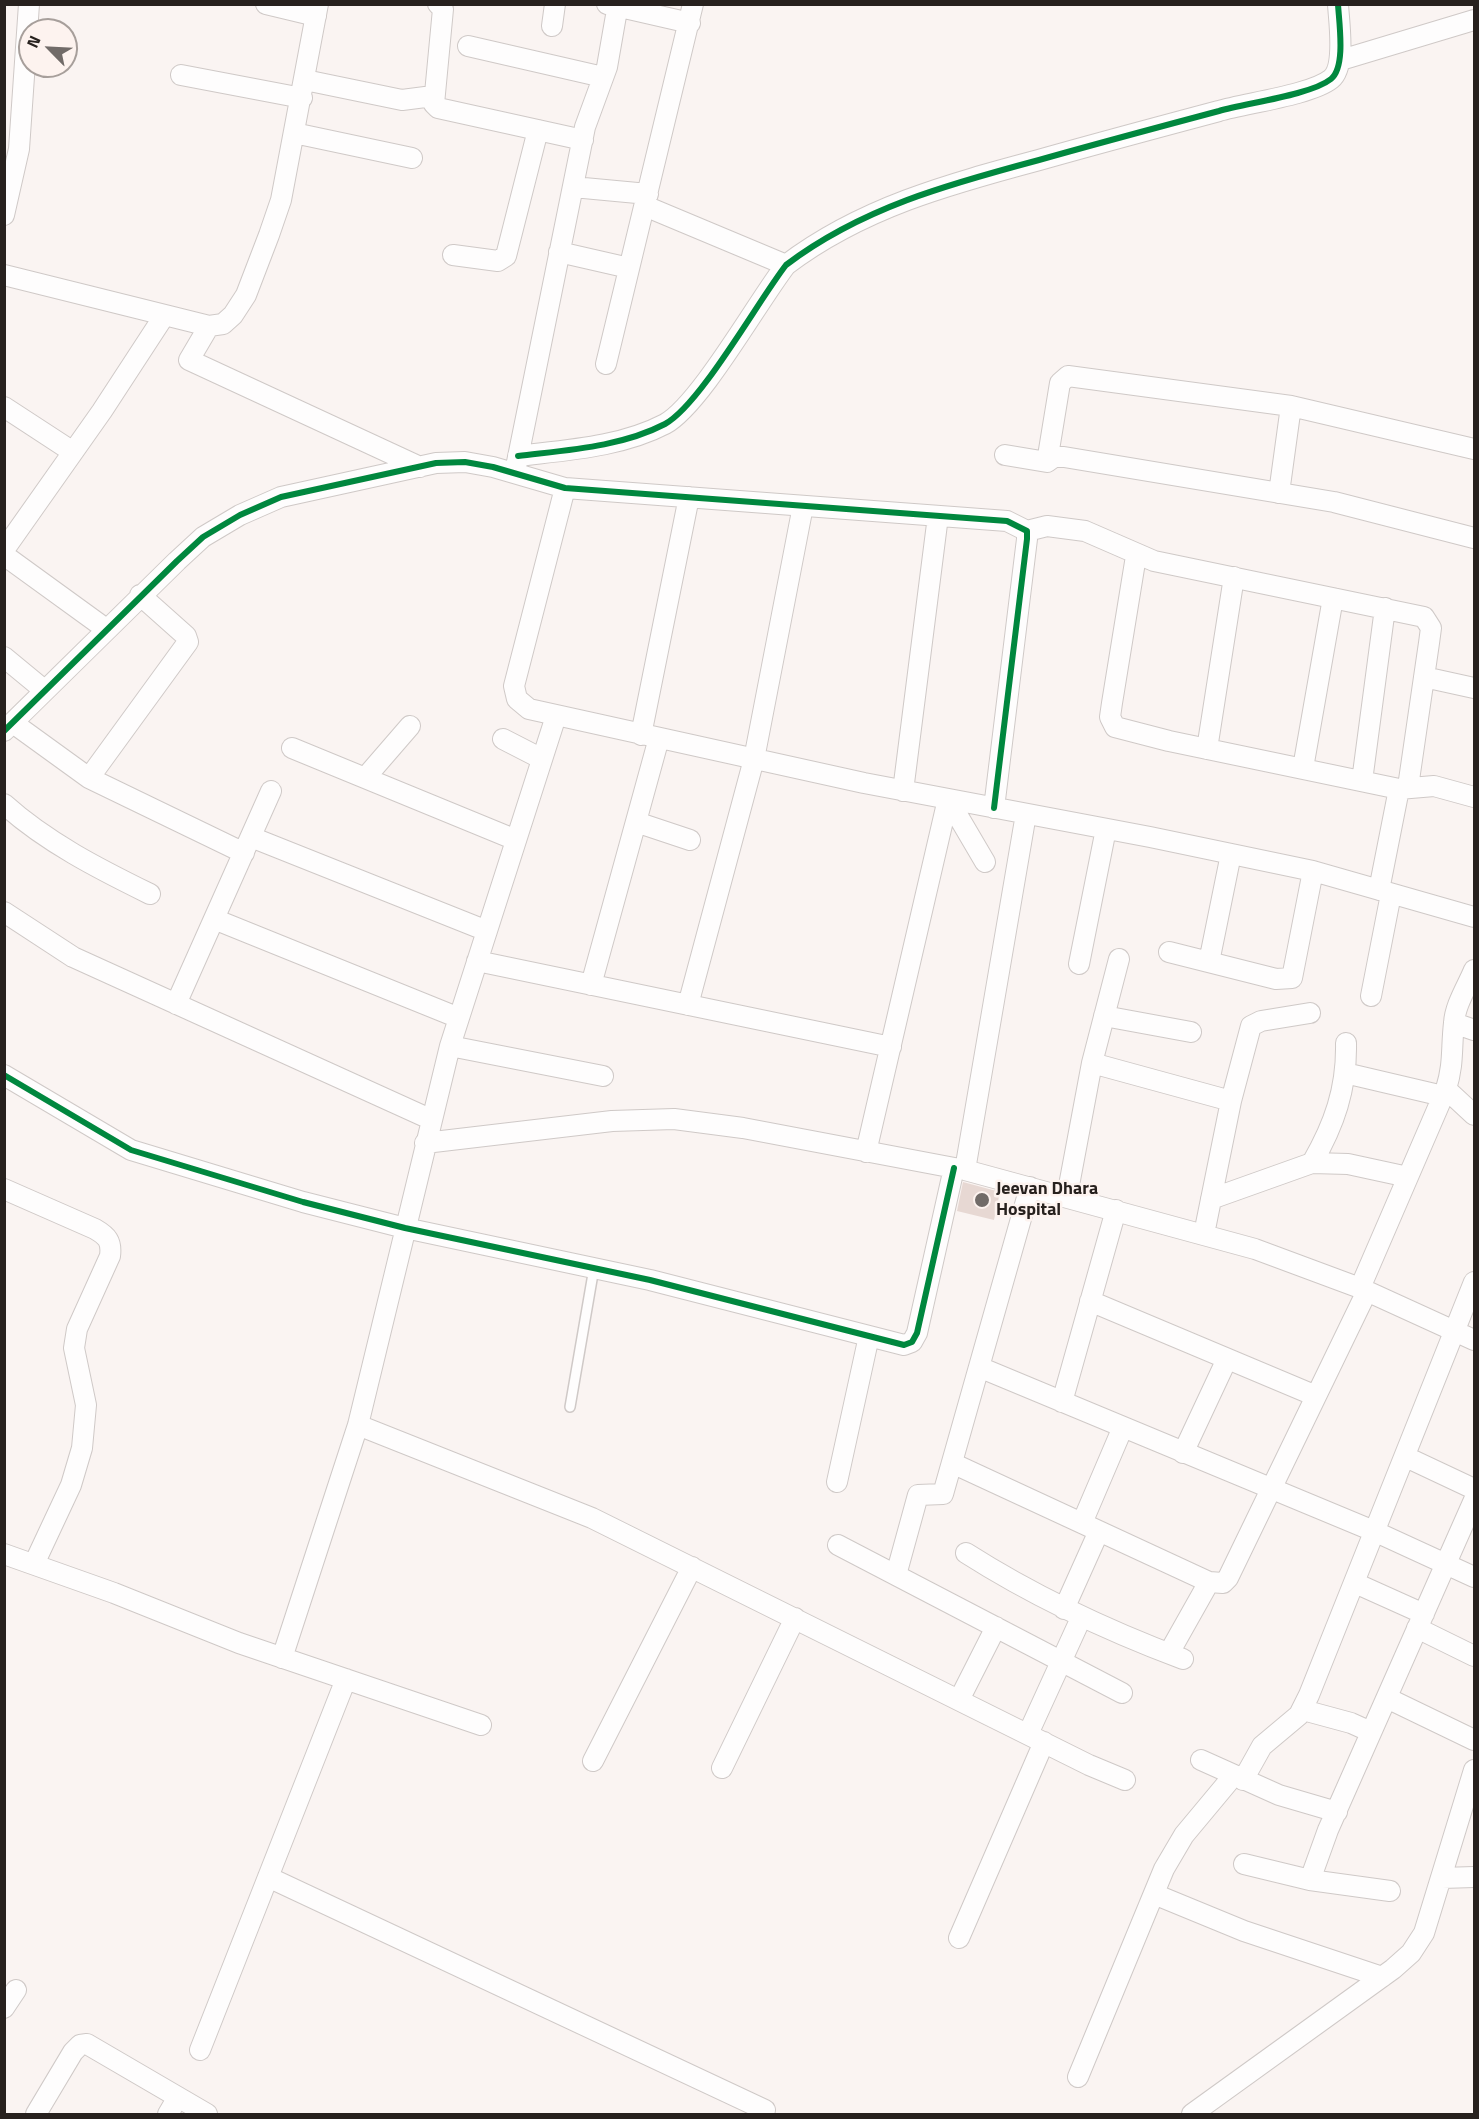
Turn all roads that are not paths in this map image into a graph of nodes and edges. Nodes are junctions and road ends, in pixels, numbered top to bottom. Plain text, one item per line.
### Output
1 (29, 4) edge
2 (266, 4) edge
3 (438, 4) edge
4 (555, 4) edge
5 (1338, 4) edge
6 (614, 5) edge
7 (317, 10) edge
8 (692, 14) edge
9 (1474, 20) edge
10 (552, 26) dead end
11 (468, 46) dead end
12 (1341, 60) junction
13 (181, 75) dead end
14 (603, 77) junction
15 (304, 89) junction
16 (433, 96) junction
17 (538, 130) junction
18 (294, 133) junction
19 (583, 140) junction
20 (412, 158) dead end
21 (573, 186) junction
22 (646, 200) junction
23 (4, 215) edge
24 (560, 252) junction
25 (453, 255) dead end
26 (786, 265) junction
27 (629, 268) junction
28 (4, 275) edge
29 (164, 316) junction
30 (209, 326) junction
31 (606, 364) dead end
32 (1291, 406) junction
33 (4, 407) edge
34 (1474, 449) edge
35 (73, 452) junction
36 (1005, 455) dead end
37 (1047, 462) junction
38 (517, 464) junction
39 (420, 467) junction
40 (565, 488) junction
41 (1279, 493) junction
42 (689, 497) junction
43 (803, 506) junction
44 (938, 516) junction
45 (1027, 531) junction
46 (1474, 538) edge
47 (4, 550) edge
48 (4, 555) edge
49 (1136, 556) junction
50 (1234, 577) junction
51 (140, 595) junction
52 (1333, 598) junction
53 (1385, 609) junction
54 (106, 629) junction
55 (4, 657) edge
56 (1424, 676) junction
57 (1474, 688) edge
58 (44, 690) junction
59 (556, 716) junction
60 (410, 726) dead end
61 (8, 727) edge
62 (650, 736) junction
63 (503, 739) dead end
64 (292, 748) dead end
65 (1207, 749) junction
66 (542, 759) junction
67 (754, 759) junction
68 (1303, 768) junction
69 (89, 778) junction
70 (365, 778) junction
71 (1362, 781) junction
72 (1404, 788) junction
73 (271, 791) dead end
74 (903, 791) junction
75 (1474, 797) edge
76 (948, 799) junction
77 (4, 804) edge
78 (994, 808) junction
79 (1026, 814) junction
80 (636, 822) junction
81 (1106, 829) junction
82 (516, 840) junction
83 (690, 840) dead end
84 (247, 845) junction
85 (1231, 854) junction
86 (985, 862) dead end
87 (1313, 871) junction
88 (1385, 892) junction
89 (150, 894) dead end
90 (4, 912) edge
91 (1474, 917) edge
92 (214, 919) junction
93 (487, 930) junction
94 (1169, 952) dead end
95 (1119, 959) dead end
96 (477, 961) junction
97 (1209, 962) junction
98 (1079, 964) dead end
99 (1474, 970) edge
100 (591, 985) junction
101 (1371, 996) dead end
102 (176, 1004) junction
103 (688, 1005) junction
104 (1310, 1013) dead end
105 (1104, 1016) junction
106 (459, 1018) junction
107 (1454, 1023) junction
108 (1474, 1030) edge
109 (1191, 1032) dead end
110 (1346, 1043) dead end
111 (450, 1046) junction
112 (891, 1047) junction
113 (1092, 1063) junction
114 (1345, 1073) junction
115 (4, 1075) edge
116 (603, 1076) dead end
117 (1445, 1092) junction
118 (1231, 1101) junction
119 (1474, 1115) edge
120 (430, 1119) junction
121 (425, 1143) junction
122 (866, 1152) junction
123 (1312, 1163) junction
124 (959, 1169) junction
125 (1408, 1177) junction
126 (1030, 1187) junction
127 (4, 1189) edge
128 (1067, 1196) junction
129 (1211, 1199) junction
130 (1116, 1210) junction
131 (405, 1228) junction
132 (1204, 1234) junction
133 (594, 1268) junction
134 (1474, 1282) edge
135 (1364, 1290) junction
136 (1090, 1301) junction
137 (869, 1336) junction
138 (1466, 1336) edge
139 (1227, 1359) junction
140 (979, 1367) junction
141 (1316, 1396) junction
142 (1062, 1402) junction
143 (570, 1407) dead end
144 (358, 1425) junction
145 (1123, 1427) junction
146 (1183, 1453) junction
147 (1406, 1457) junction
148 (952, 1463) junction
149 (837, 1482) dead end
150 (1271, 1489) junction
151 (1474, 1489) edge
152 (1474, 1500) edge
153 (1091, 1527) junction
154 (1376, 1532) junction
155 (838, 1545) dead end
156 (966, 1553) dead end
157 (4, 1554) edge
158 (34, 1564) junction
159 (1446, 1564) junction
160 (692, 1567) junction
161 (896, 1575) junction
162 (1474, 1577) edge
163 (1209, 1582) junction
164 (1355, 1583) junction
165 (1072, 1614) junction
166 (795, 1618) junction
167 (1420, 1621) junction
168 (996, 1627) junction
169 (1474, 1656) edge
170 (282, 1658) junction
171 (1061, 1661) junction
172 (346, 1680) junction
173 (1122, 1692) dead end
174 (1387, 1698) junction
175 (959, 1700) junction
176 (1299, 1715) junction
177 (481, 1725) dead end
178 (1371, 1732) junction
179 (1036, 1738) junction
180 (1474, 1740) edge
181 (1201, 1760) dead end
182 (593, 1761) dead end
183 (722, 1768) dead end
184 (1474, 1770) edge
185 (1238, 1777) junction
186 (1125, 1780) dead end
187 (1336, 1812) junction
188 (1244, 1864) dead end
189 (268, 1877) junction
190 (1474, 1877) edge
191 (1442, 1878) junction
192 (1310, 1880) junction
193 (1390, 1891) dead end
194 (1154, 1894) junction
195 (960, 1938) dead end
196 (1382, 1977) junction
197 (16, 1990) dead end
198 (4, 2008) edge
199 (200, 2050) dead end
200 (1078, 2077) dead end
201 (178, 2097) junction
202 (765, 2110) dead end
203 (36, 2115) edge
204 (168, 2115) edge
205 (207, 2115) edge
206 (1192, 2115) edge

1 - 23 street
2 - 7 street
3 - 16 street
4 - 10 street
5 - 12 street
6 - 8 street
6 - 14 street
7 - 15 street
8 - 22 street
9 - 12 street
11 - 14 street
12 - 26 street
13 - 15 street
14 - 19 street
15 - 16 street
15 - 18 street
16 - 17 street
17 - 19 street
17 - 25 street
18 - 20 street
18 - 30 street
19 - 21 street
21 - 22 street
21 - 24 street
22 - 26 street
22 - 27 street
24 - 27 street
24 - 38 street
26 - 38 street
27 - 31 street
28 - 29 street
29 - 30 street
29 - 35 street
30 - 39 street
32 - 34 street
32 - 37 street
32 - 41 street
33 - 35 street
35 - 47 street
36 - 37 street
37 - 41 street
38 - 39 street
38 - 40 street
39 - 51 street
40 - 42 street
40 - 59 street
41 - 46 street
42 - 43 street
42 - 62 street
43 - 44 street
43 - 67 street
44 - 45 street
44 - 74 street
45 - 49 street
45 - 78 street
48 - 54 street
49 - 50 street
49 - 65 street
50 - 52 street
50 - 65 street
51 - 54 street
51 - 69 street
52 - 53 street
52 - 68 street
53 - 56 street
53 - 71 street
54 - 58 street
55 - 58 street
56 - 57 street
56 - 72 street
58 - 61 street
59 - 62 street
59 - 66 street
60 - 70 street
61 - 69 street
62 - 67 street
62 - 80 street
63 - 66 street
64 - 70 street
65 - 68 street
66 - 82 street
67 - 74 street
67 - 103 street
68 - 71 street
69 - 84 street
70 - 82 street
71 - 72 street
72 - 75 street
72 - 88 street
73 - 84 street
74 - 76 street
76 - 78 street
76 - 86 street
76 - 112 street
77 - 89 street
78 - 79 street
79 - 81 street
79 - 124 street
80 - 83 street
80 - 100 street
81 - 85 street
81 - 98 street
82 - 93 street
84 - 92 street
84 - 93 street
85 - 87 street
85 - 97 street
87 - 88 street
87 - 97 street
88 - 91 street
88 - 101 street
90 - 102 street
92 - 102 street
92 - 106 street
93 - 96 street
94 - 97 street
95 - 105 street
96 - 100 street
96 - 106 street
99 - 107 street
100 - 103 street
102 - 120 street
103 - 112 street
104 - 118 street
105 - 109 street
105 - 113 street
106 - 111 street
107 - 108 street
107 - 117 street
110 - 114 street
111 - 116 street
111 - 120 street
112 - 122 street
113 - 118 street
113 - 128 street
114 - 117 street
114 - 123 street
115 - 131 street
117 - 119 street
117 - 125 street
118 - 129 street
120 - 121 street
121 - 122 street
121 - 131 street
122 - 124 street
123 - 125 street
123 - 129 street
124 - 126 street
124 - 137 street
125 - 135 street
126 - 128 street
126 - 140 street
127 - 158 street
128 - 130 street
129 - 132 street
130 - 132 street
130 - 136 street
131 - 133 street
131 - 144 street
132 - 135 street
133 - 137 street
133 - 143 lane
134 - 138 street
135 - 138 street
135 - 141 street
136 - 139 street
136 - 142 street
137 - 149 street
138 - 147 street
139 - 141 street
139 - 146 street
140 - 142 street
140 - 148 street
141 - 150 street
142 - 145 street
144 - 160 street
144 - 170 street
145 - 146 street
145 - 153 street
146 - 150 street
147 - 151 street
147 - 154 street
148 - 153 street
148 - 161 street
150 - 154 street
150 - 163 street
152 - 159 street
153 - 163 street
153 - 165 street
154 - 159 street
154 - 164 street
155 - 161 street
156 - 165 street
157 - 158 street
158 - 170 street
159 - 162 street
159 - 167 street
160 - 166 street
160 - 182 street
161 - 168 street
163 - 165 street
164 - 167 street
164 - 176 street
165 - 171 street
166 - 175 street
166 - 183 street
167 - 169 street
167 - 174 street
168 - 171 street
168 - 175 street
170 - 172 street
171 - 173 street
171 - 179 street
172 - 177 street
172 - 189 street
174 - 178 street
174 - 180 street
175 - 179 street
176 - 178 street
176 - 185 street
178 - 187 street
179 - 186 street
179 - 195 street
181 - 185 street
184 - 191 street
185 - 187 street
185 - 194 street
187 - 192 street
188 - 192 street
189 - 199 street
189 - 202 street
190 - 191 street
191 - 196 street
192 - 193 street
194 - 196 street
194 - 200 street
196 - 206 street
197 - 198 street
201 - 203 street
201 - 204 street
201 - 205 street

